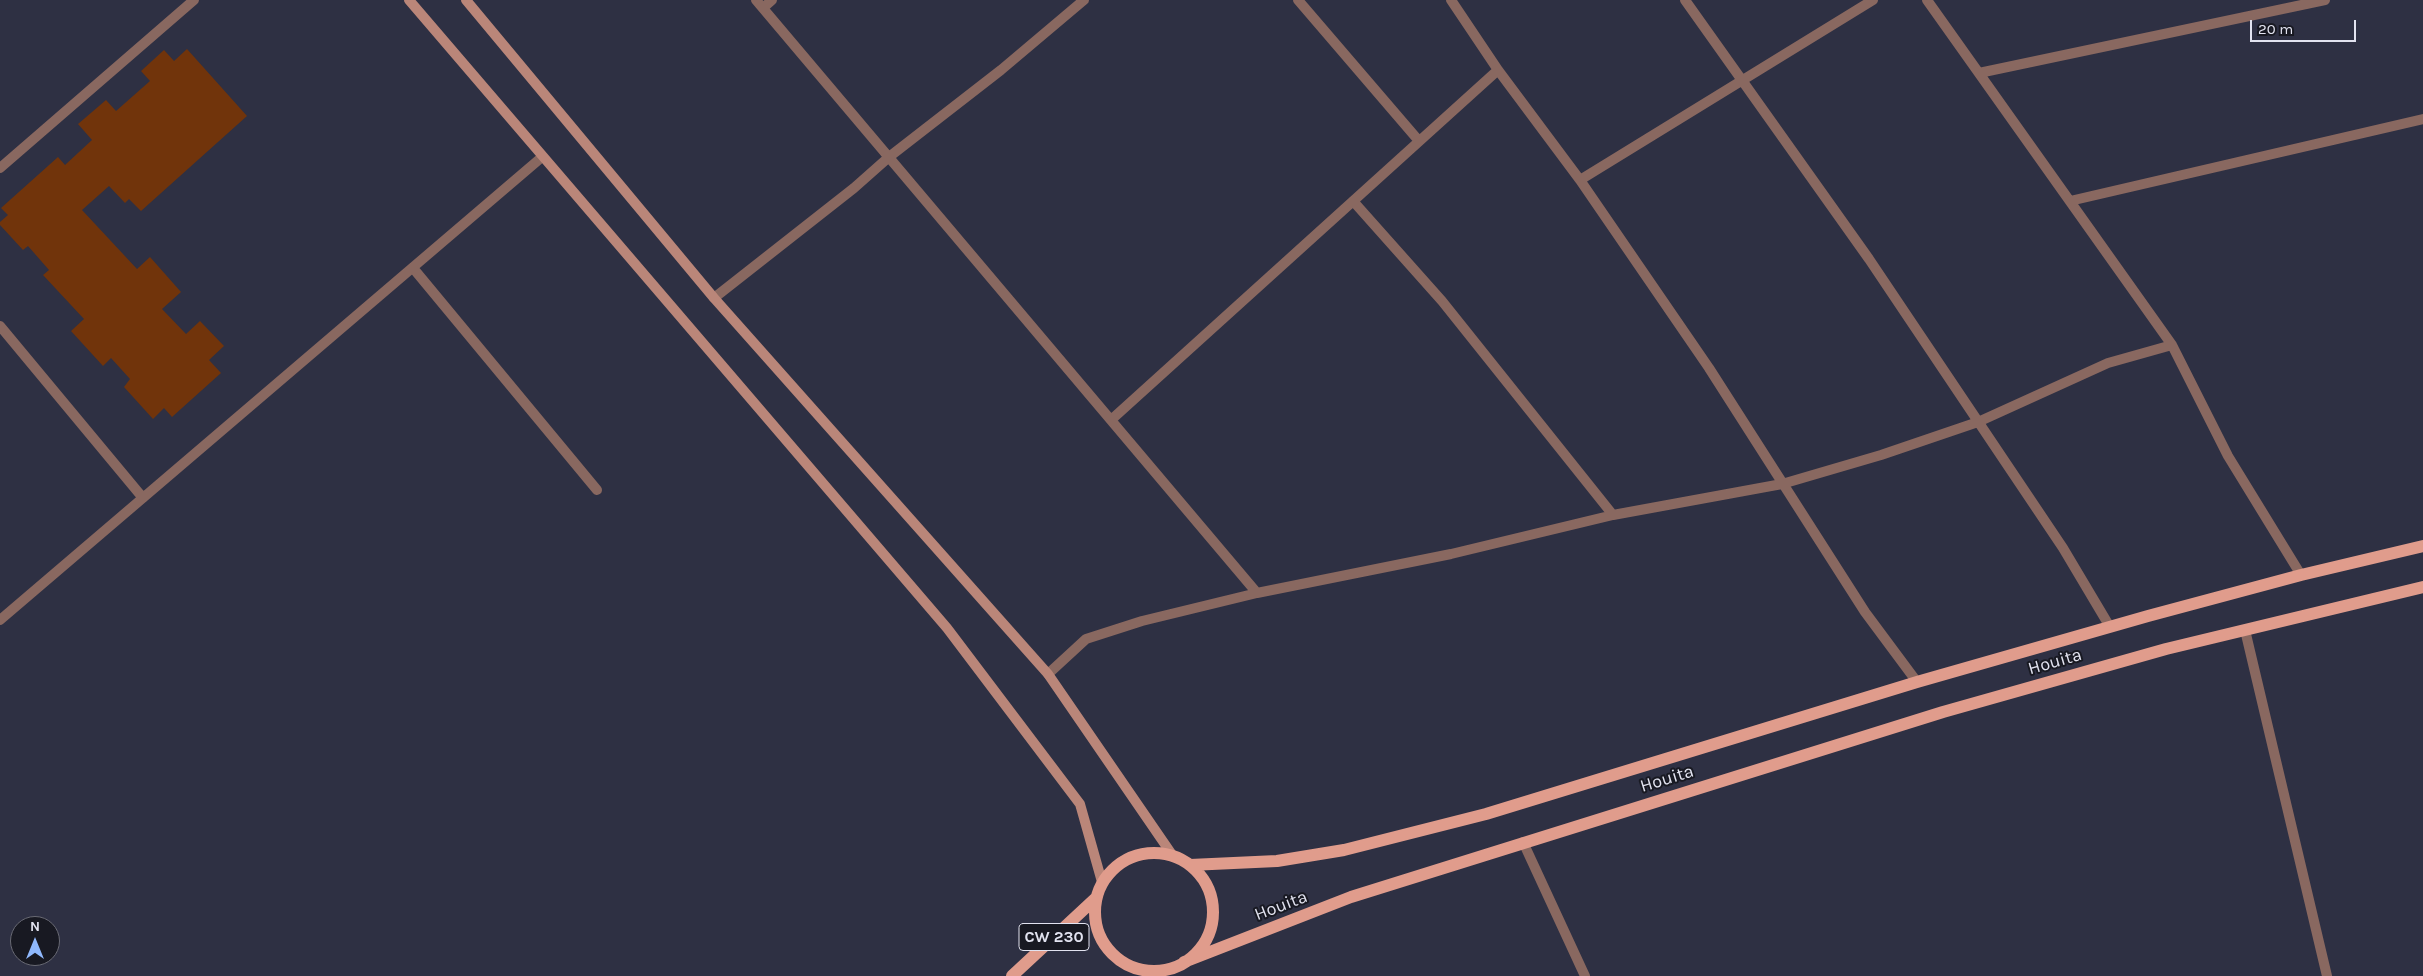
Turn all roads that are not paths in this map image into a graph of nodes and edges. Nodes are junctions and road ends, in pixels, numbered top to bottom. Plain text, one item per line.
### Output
1 (194, 0) edge
2 (409, 0) edge
3 (466, 0) edge
4 (772, 0) edge
5 (1084, 0) edge
6 (1298, 0) edge
7 (1451, 0) edge
8 (1685, 0) edge
9 (1873, 0) edge
10 (1927, 0) edge
11 (2325, 0) edge
12 (759, 4) edge
13 (1498, 70) junction
14 (1979, 74) junction
15 (1742, 82) junction
16 (2423, 119) edge
17 (1418, 142) junction
18 (542, 157) junction
19 (889, 157) junction
20 (0, 168) edge
21 (1580, 180) junction
22 (1353, 201) junction
23 (2070, 201) junction
24 (413, 268) junction
25 (714, 298) junction
26 (0, 326) edge
27 (2172, 346) junction
28 (1111, 420) junction
29 (1978, 422) junction
30 (1782, 484) junction
31 (597, 490) dead end
32 (143, 498) junction
33 (1613, 515) junction
34 (2423, 546) edge
35 (2301, 575) junction
36 (2423, 587) edge
37 (1257, 593) junction
38 (0, 620) edge
39 (2110, 627) junction
40 (2245, 630) junction
41 (1048, 674) junction
42 (1917, 682) junction
43 (1523, 842) junction
44 (1173, 856) junction
45 (1190, 865) junction
46 (1102, 882) junction
47 (1096, 898) junction
48 (1184, 962) junction
49 (1141, 973) edge
50 (1012, 976) edge
51 (1585, 976) edge
52 (2327, 976) edge

1 - 20 street
2 - 18 main road
3 - 25 main road
4 - 12 street
5 - 19 street
6 - 17 street
7 - 13 street
8 - 15 street
9 - 15 street
10 - 14 street
11 - 14 street
12 - 19 street
13 - 17 street
13 - 21 street
14 - 23 street
15 - 21 street
15 - 29 street
16 - 23 street
17 - 22 street
18 - 24 street
18 - 46 main road
19 - 25 street
19 - 28 street
21 - 30 street
22 - 28 street
22 - 33 street
23 - 27 street
24 - 31 street
24 - 32 street
25 - 41 main road
26 - 32 street
27 - 29 street
27 - 35 street
28 - 37 street
29 - 30 street
29 - 39 street
30 - 33 street
30 - 42 street
32 - 38 street
33 - 37 street
34 - 35 main road, Houita
35 - 39 main road, Houita
36 - 40 main road, Houita
37 - 41 street
39 - 42 main road, Houita
40 - 43 main road, Houita
40 - 52 street
41 - 44 main road
42 - 45 main road, Houita
43 - 48 main road, Houita
43 - 51 street
44 - 45 main road
44 - 46 main road
45 - 48 main road
46 - 47 main road
47 - 49 main road
47 - 50 main road, CW 230
48 - 49 main road

